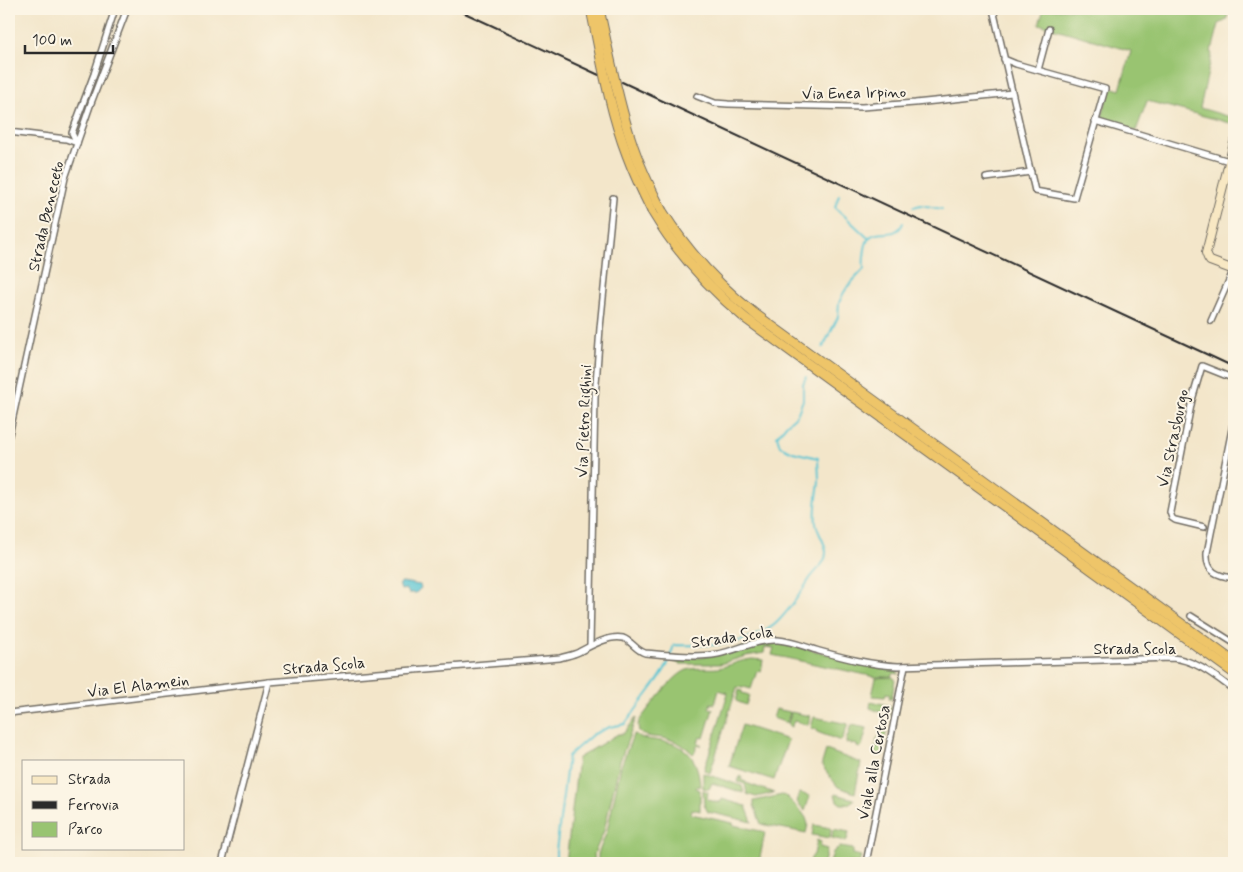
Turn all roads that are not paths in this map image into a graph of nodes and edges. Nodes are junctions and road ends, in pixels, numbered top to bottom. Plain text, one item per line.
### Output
1 (115, 9) edge
2 (127, 9) edge
3 (591, 9) edge
4 (599, 9) edge
5 (993, 9) edge
6 (1049, 29) dead end
7 (1004, 59) junction
8 (1038, 70) junction
9 (1012, 93) junction
10 (697, 96) dead end
11 (1095, 121) junction
12 (9, 132) edge
13 (77, 143) junction
14 (1234, 143) edge
15 (1230, 161) junction
16 (1032, 172) junction
17 (986, 178) dead end
18 (612, 198) dead end
19 (1234, 270) edge
20 (1211, 321) dead end
21 (1234, 381) edge
22 (1234, 418) edge
23 (9, 435) edge
24 (1214, 522) junction
25 (1204, 527) junction
26 (1210, 537) junction
27 (1234, 578) edge
28 (1191, 616) dead end
29 (1234, 643) edge
30 (590, 645) junction
31 (1234, 662) edge
32 (906, 666) junction
33 (1234, 672) edge
34 (269, 682) junction
35 (1234, 690) edge
36 (9, 713) edge
37 (222, 863) edge
38 (866, 863) edge

1 - 13 street
2 - 13 street, Strada Beneceto
3 - 33 highway, bridge
4 - 31 highway, bridge
5 - 7 street
6 - 8 street
7 - 8 street
7 - 9 street
8 - 11 street
9 - 10 street, Via Enea Irpino
9 - 16 street
11 - 15 street
11 - 16 street
12 - 13 street
13 - 23 street, Strada Beneceto
14 - 15 street
15 - 19 street
16 - 17 street
18 - 30 street, Via Pietro Righini
19 - 20 street
21 - 25 street, Via Strasburgo
22 - 24 street
24 - 25 street
24 - 26 street
25 - 26 street
26 - 27 street
28 - 29 street
30 - 32 street, Strada Scola
30 - 34 street, Strada Scola
32 - 35 street, Strada Scola
32 - 38 street, Viale alla Certosa
34 - 36 street, Via El Alamein
34 - 37 street, Strada Scola

